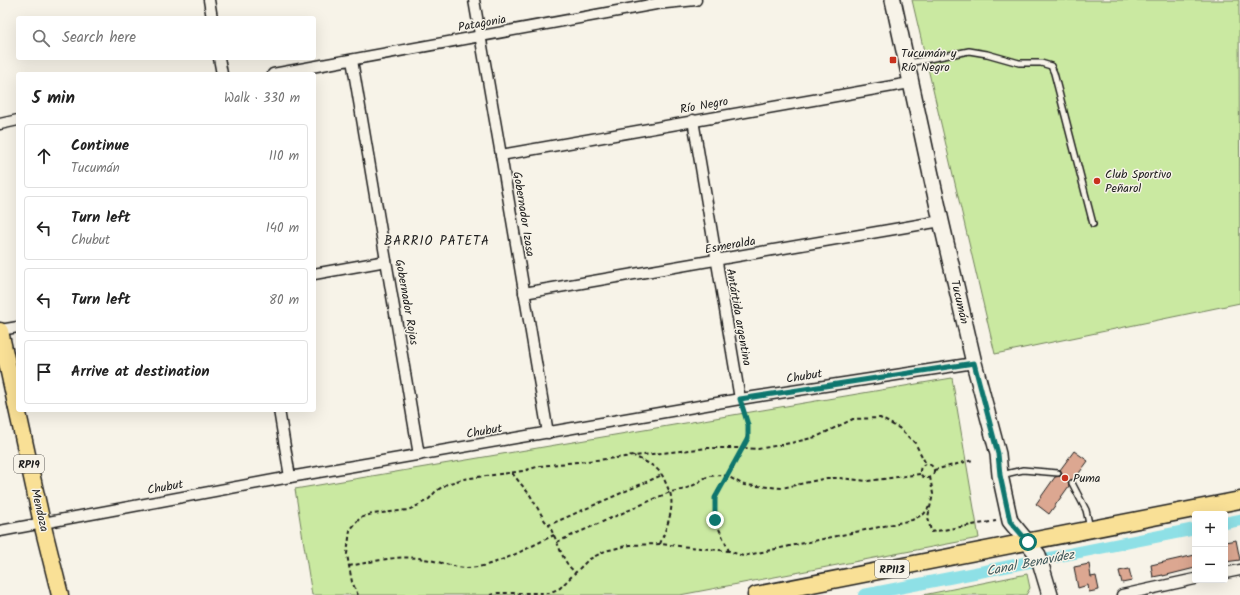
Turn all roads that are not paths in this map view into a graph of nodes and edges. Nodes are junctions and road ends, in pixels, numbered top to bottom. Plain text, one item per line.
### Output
1 (209, 0) edge
2 (474, 0) edge
3 (696, 0) edge
4 (893, 0) edge
5 (212, 16) edge
6 (480, 36) junction
7 (219, 60) edge
8 (352, 60) junction
9 (906, 64) junction
10 (222, 72) edge
11 (284, 72) edge
12 (910, 83) junction
13 (16, 120) edge
14 (693, 120) junction
15 (0, 124) edge
16 (502, 155) junction
17 (941, 221) junction
18 (1093, 224) dead end
19 (715, 260) junction
20 (386, 261) junction
21 (316, 274) edge
22 (524, 293) junction
23 (16, 327) edge
24 (0, 331) edge
25 (974, 363) junction
26 (740, 399) junction
27 (16, 404) edge
28 (18, 412) edge
29 (279, 412) edge
30 (548, 433) junction
31 (419, 455) junction
32 (1058, 473) dead end
33 (1000, 475) junction
34 (290, 477) junction
35 (1072, 483) dead end
36 (1240, 500) edge
37 (42, 522) junction
38 (0, 530) edge
39 (1090, 530) junction
40 (1028, 542) junction
41 (1240, 570) edge
42 (1228, 572) edge
43 (1192, 580) edge
44 (60, 595) edge
45 (756, 595) edge
46 (1050, 595) edge
47 (1122, 595) edge

1 - 5 street
2 - 6 street, Gobernador Izasa
3 - 6 street, Patagonia
4 - 9 main road, Tucumán
6 - 8 street, Patagonia
6 - 16 street, Gobernador Izasa
7 - 10 street
8 - 11 street, Patagonia
8 - 20 street, Gobernador Rojas
9 - 12 main road, Tucumán
9 - 18 lane
12 - 14 street, Río Negro
12 - 17 main road, Tucumán
13 - 15 street
14 - 16 street, Río Negro
14 - 19 street, Antártida argentina
16 - 22 street, Gobernador Izasa
17 - 19 street, Esmeralda
17 - 25 main road, Tucumán
19 - 22 street, Esmeralda
19 - 26 street, Antártida argentina
20 - 21 street
20 - 31 street, Gobernador Rojas
22 - 30 street, Gobernador Izasa
23 - 24 street
24 - 27 main road, Mendoza / RP19
25 - 26 street, Chubut
25 - 33 main road, Tucumán
26 - 30 street, Chubut
28 - 37 main road, Mendoza / RP19
29 - 34 street
30 - 31 street, Chubut
31 - 34 street, Chubut
32 - 33 lane
33 - 40 main road, Tucumán
34 - 37 street, Chubut
35 - 39 lane
36 - 39 main road, RP113
37 - 38 street, Chubut
37 - 44 main road, Mendoza / RP19
39 - 40 main road, RP113
40 - 45 main road, RP113
40 - 46 main road, Tucumán
41 - 42 street
43 - 47 street

